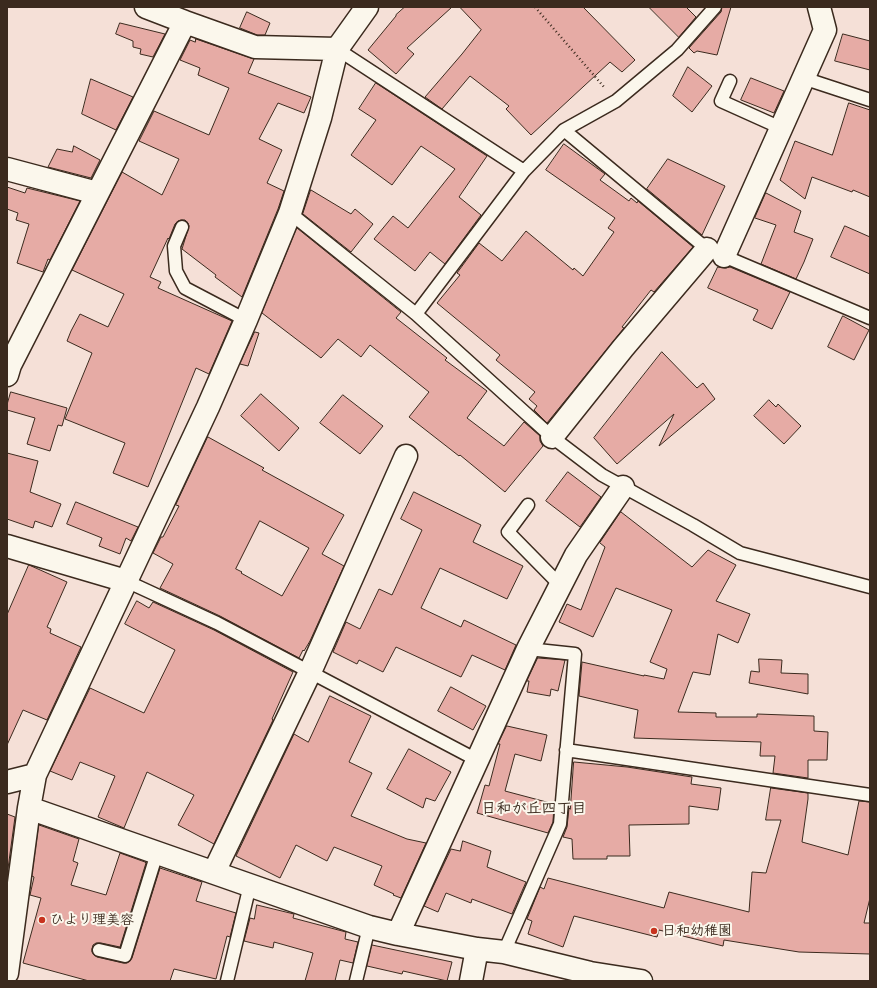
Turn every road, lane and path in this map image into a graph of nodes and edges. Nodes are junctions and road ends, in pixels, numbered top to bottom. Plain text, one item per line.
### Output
1 (146, 7) edge
2 (367, 7) edge
3 (535, 7) edge
4 (715, 7) edge
5 (819, 7) edge
6 (185, 22) junction
7 (337, 49) junction
8 (803, 78) junction
9 (730, 81) dead end
10 (870, 100) edge
11 (616, 101) junction
12 (781, 128) junction
13 (564, 130) junction
14 (7, 169) edge
15 (524, 171) junction
16 (97, 193) junction
17 (290, 213) junction
18 (182, 226) dead end
19 (715, 252) junction
20 (416, 314) junction
21 (870, 318) edge
22 (246, 320) junction
23 (8, 368) edge
24 (552, 437) junction
25 (406, 456) dead end
26 (624, 487) junction
27 (528, 505) dead end
28 (7, 546) edge
29 (126, 581) junction
30 (561, 586) junction
31 (870, 587) edge
32 (528, 648) junction
33 (310, 672) junction
34 (566, 750) junction
35 (477, 760) junction
36 (35, 775) junction
37 (7, 782) edge
38 (870, 795) edge
39 (29, 808) junction
40 (157, 853) junction
41 (214, 872) junction
42 (250, 885) junction
43 (368, 927) junction
44 (398, 934) junction
45 (477, 949) junction
46 (99, 950) dead end
47 (504, 952) junction
48 (7, 972) edge
49 (589, 977) edge
50 (227, 981) edge
51 (356, 981) edge
52 (471, 981) edge
53 (641, 981) edge

1 - 6 street
2 - 7 street
3 - 11 path
4 - 11 lane
5 - 8 street
6 - 7 street
6 - 16 street
7 - 15 lane
7 - 17 street
8 - 10 lane
8 - 12 street
9 - 12 lane
11 - 13 lane
12 - 19 street
13 - 15 lane
13 - 19 lane
14 - 16 street
15 - 20 lane
16 - 23 street
17 - 20 lane
17 - 22 street
18 - 22 lane
19 - 21 lane
19 - 24 street
20 - 24 lane
22 - 29 street
24 - 26 lane
25 - 33 street
26 - 30 street
26 - 31 lane
27 - 30 lane
28 - 29 street
29 - 33 lane
29 - 36 street
30 - 32 street
32 - 34 lane
32 - 35 street
33 - 35 lane
33 - 41 street
34 - 38 lane
34 - 47 lane
35 - 44 street
36 - 37 street
36 - 39 street
39 - 40 street
39 - 48 street
40 - 41 street
40 - 46 lane
41 - 42 street
42 - 43 street
42 - 50 lane
43 - 44 street
43 - 51 lane
44 - 45 street
45 - 47 street
45 - 52 street
47 - 49 street
49 - 53 street

